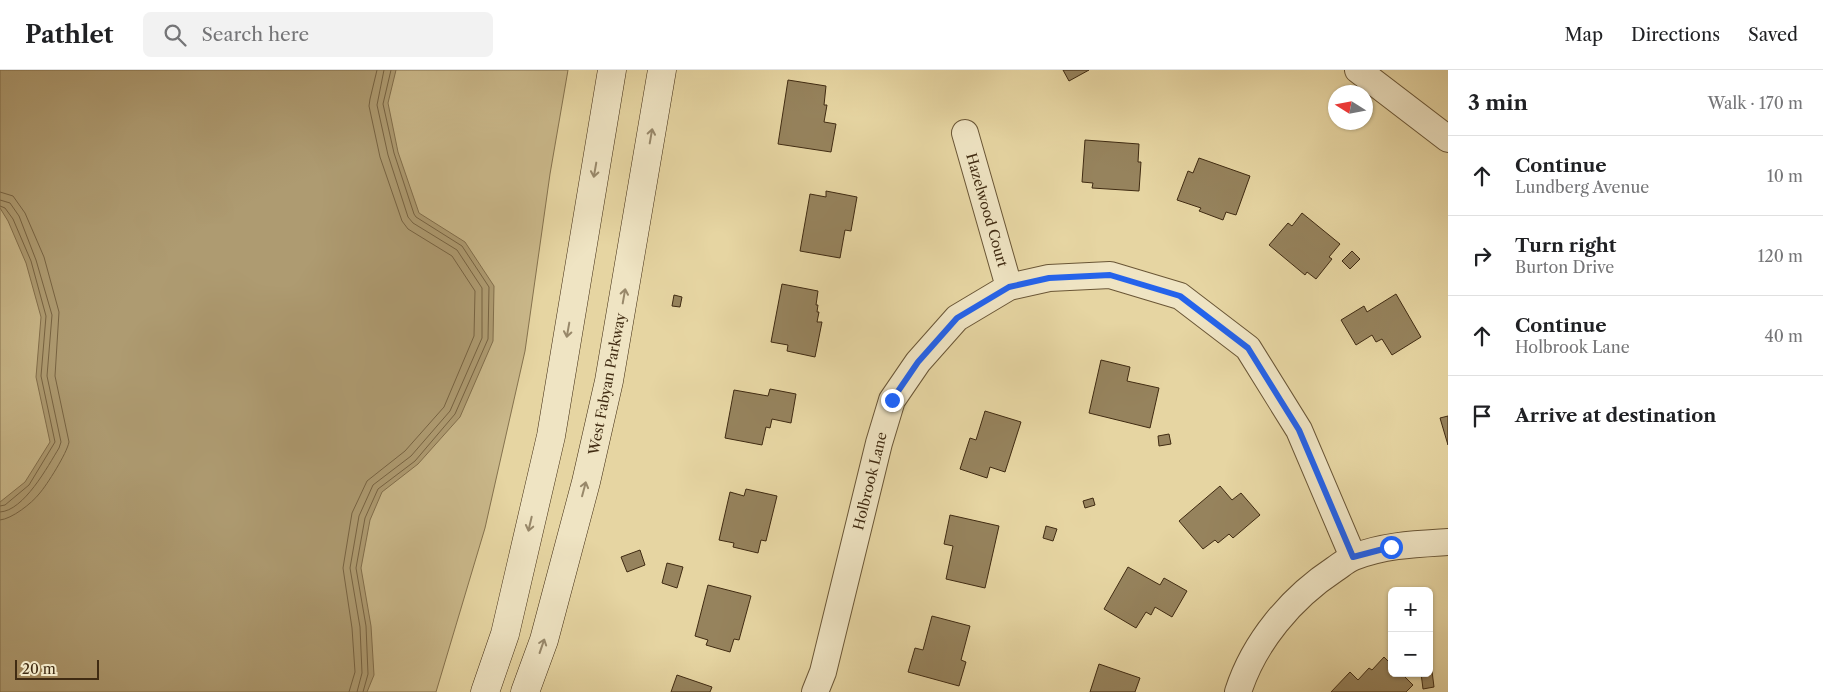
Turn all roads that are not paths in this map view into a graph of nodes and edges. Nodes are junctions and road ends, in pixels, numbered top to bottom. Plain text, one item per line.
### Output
1 (612, 70) edge
2 (662, 70) edge
3 (1358, 70) edge
4 (965, 133) dead end
5 (1448, 139) edge
6 (1009, 287) junction
7 (1448, 542) edge
8 (1353, 557) junction
9 (485, 692) edge
10 (525, 692) edge
11 (815, 692) edge
12 (1238, 692) edge

1 -> 9 main road
10 -> 2 main road, West Fabyan Parkway
3 - 5 street
4 - 6 street, Hazelwood Court
6 - 8 street, Holbrook Lane
6 - 11 street, Holbrook Lane
7 - 8 street
8 - 12 street

